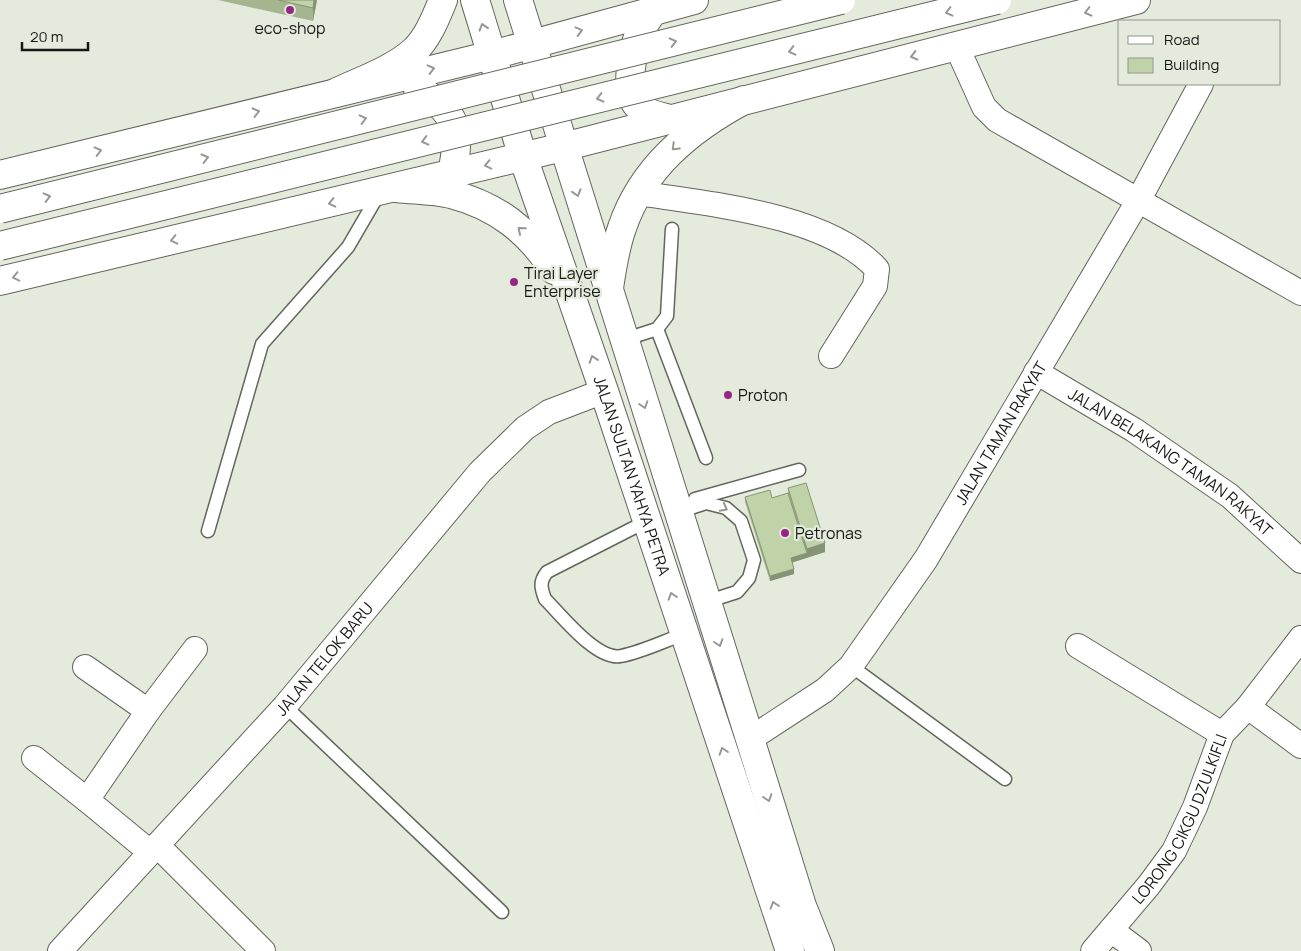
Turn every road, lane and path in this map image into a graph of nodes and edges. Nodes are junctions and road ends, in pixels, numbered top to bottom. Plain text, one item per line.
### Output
1 (443, 0) edge
2 (475, 0) edge
3 (518, 0) edge
4 (694, 0) edge
5 (841, 0) edge
6 (997, 0) edge
7 (1136, 0) edge
8 (654, 11) junction
9 (532, 43) junction
10 (956, 45) junction
11 (492, 54) junction
12 (398, 77) junction
13 (1200, 85) edge
14 (335, 93) junction
15 (744, 100) junction
16 (670, 119) junction
17 (563, 147) junction
18 (523, 157) junction
19 (452, 173) junction
20 (0, 175) edge
21 (388, 190) junction
22 (637, 193) junction
23 (1138, 201) junction
24 (0, 209) edge
25 (672, 229) dead end
26 (0, 246) edge
27 (0, 281) edge
28 (608, 292) junction
29 (1301, 293) edge
30 (571, 297) junction
31 (657, 329) junction
32 (624, 340) junction
33 (831, 356) dead end
34 (1036, 372) junction
35 (604, 391) junction
36 (706, 458) dead end
37 (799, 470) dead end
38 (677, 508) junction
39 (647, 521) junction
40 (208, 531) dead end
41 (1301, 561) edge
42 (706, 602) junction
43 (684, 634) junction
44 (1301, 638) edge
45 (1078, 646) dead end
46 (194, 649) dead end
47 (851, 666) junction
48 (85, 667) dead end
49 (285, 706) junction
50 (1248, 707) junction
51 (148, 710) junction
52 (1222, 734) junction
53 (750, 739) junction
54 (1301, 746) edge
55 (34, 758) dead end
56 (1005, 779) dead end
57 (87, 800) junction
58 (154, 849) junction
59 (502, 912) dead end
60 (1111, 930) junction
61 (60, 951) edge
62 (263, 951) edge
63 (790, 951) edge
64 (820, 951) edge
65 (1093, 951) edge
66 (1139, 951) edge

1 - 14 main road
11 -> 2 main road, JALAN SULTAN YAHYA PETRA
3 - 9 main road, JALAN SULTAN YAHYA PETRA
4 - 8 main road
24 -> 5 main road, bridge
6 -> 26 main road, bridge
7 -> 10 main road
9 -> 8 main road
8 - 16 main road
9 - 11 main road
9 - 17 main road, JALAN SULTAN YAHYA PETRA
10 -> 15 main road
10 - 23 street
12 -> 11 main road
11 - 18 main road, JALAN SULTAN YAHYA PETRA
12 - 14 main road
12 - 19 main road
13 - 23 street, JALAN TAMAN RAKYAT
20 -> 14 main road
15 - 16 main road
15 -> 22 main road
16 - 17 main road
17 - 18 main road
17 -> 28 main road, JALAN SULTAN YAHYA PETRA
18 -> 19 main road
18 - 30 main road, JALAN SULTAN YAHYA PETRA
19 - 21 main road
21 -> 27 main road
30 -> 21 main road
21 - 40 lane
22 - 28 main road
22 - 33 street
23 - 29 street
23 - 34 street, JALAN TAMAN RAKYAT
25 - 31 lane
28 - 32 main road, JALAN SULTAN YAHYA PETRA
35 -> 30 main road, JALAN SULTAN YAHYA PETRA
31 - 32 lane
31 - 36 lane
32 -> 38 main road, JALAN SULTAN YAHYA PETRA
34 - 41 street, JALAN BELAKANG TAMAN RAKYAT
34 - 47 street, JALAN TAMAN RAKYAT
35 - 39 main road, JALAN SULTAN YAHYA PETRA
35 - 49 street, JALAN TELOK BARU
37 - 38 lane
38 - 42 main road, JALAN SULTAN YAHYA PETRA
38 -> 42 lane
43 -> 39 main road, JALAN SULTAN YAHYA PETRA
39 - 43 lane
42 -> 53 main road, JALAN SULTAN YAHYA PETRA
63 -> 43 main road, JALAN SULTAN YAHYA PETRA
44 - 50 street, LORONG CIKGU DZULKIFLI
45 - 52 street
46 - 51 street
47 - 53 street, JALAN TAMAN RAKYAT
47 - 56 lane
48 - 51 street
49 - 58 street, JALAN TELOK BARU
49 - 59 lane
50 - 52 street, LORONG CIKGU DZULKIFLI
50 - 54 street
51 - 57 street
52 - 60 street, LORONG CIKGU DZULKIFLI
53 -> 64 main road, JALAN SULTAN YAHYA PETRA
55 - 57 street
57 - 58 street
58 - 61 street, JALAN TELOK BARU
58 - 62 street
60 - 65 street, LORONG CIKGU DZULKIFLI
60 - 66 street

